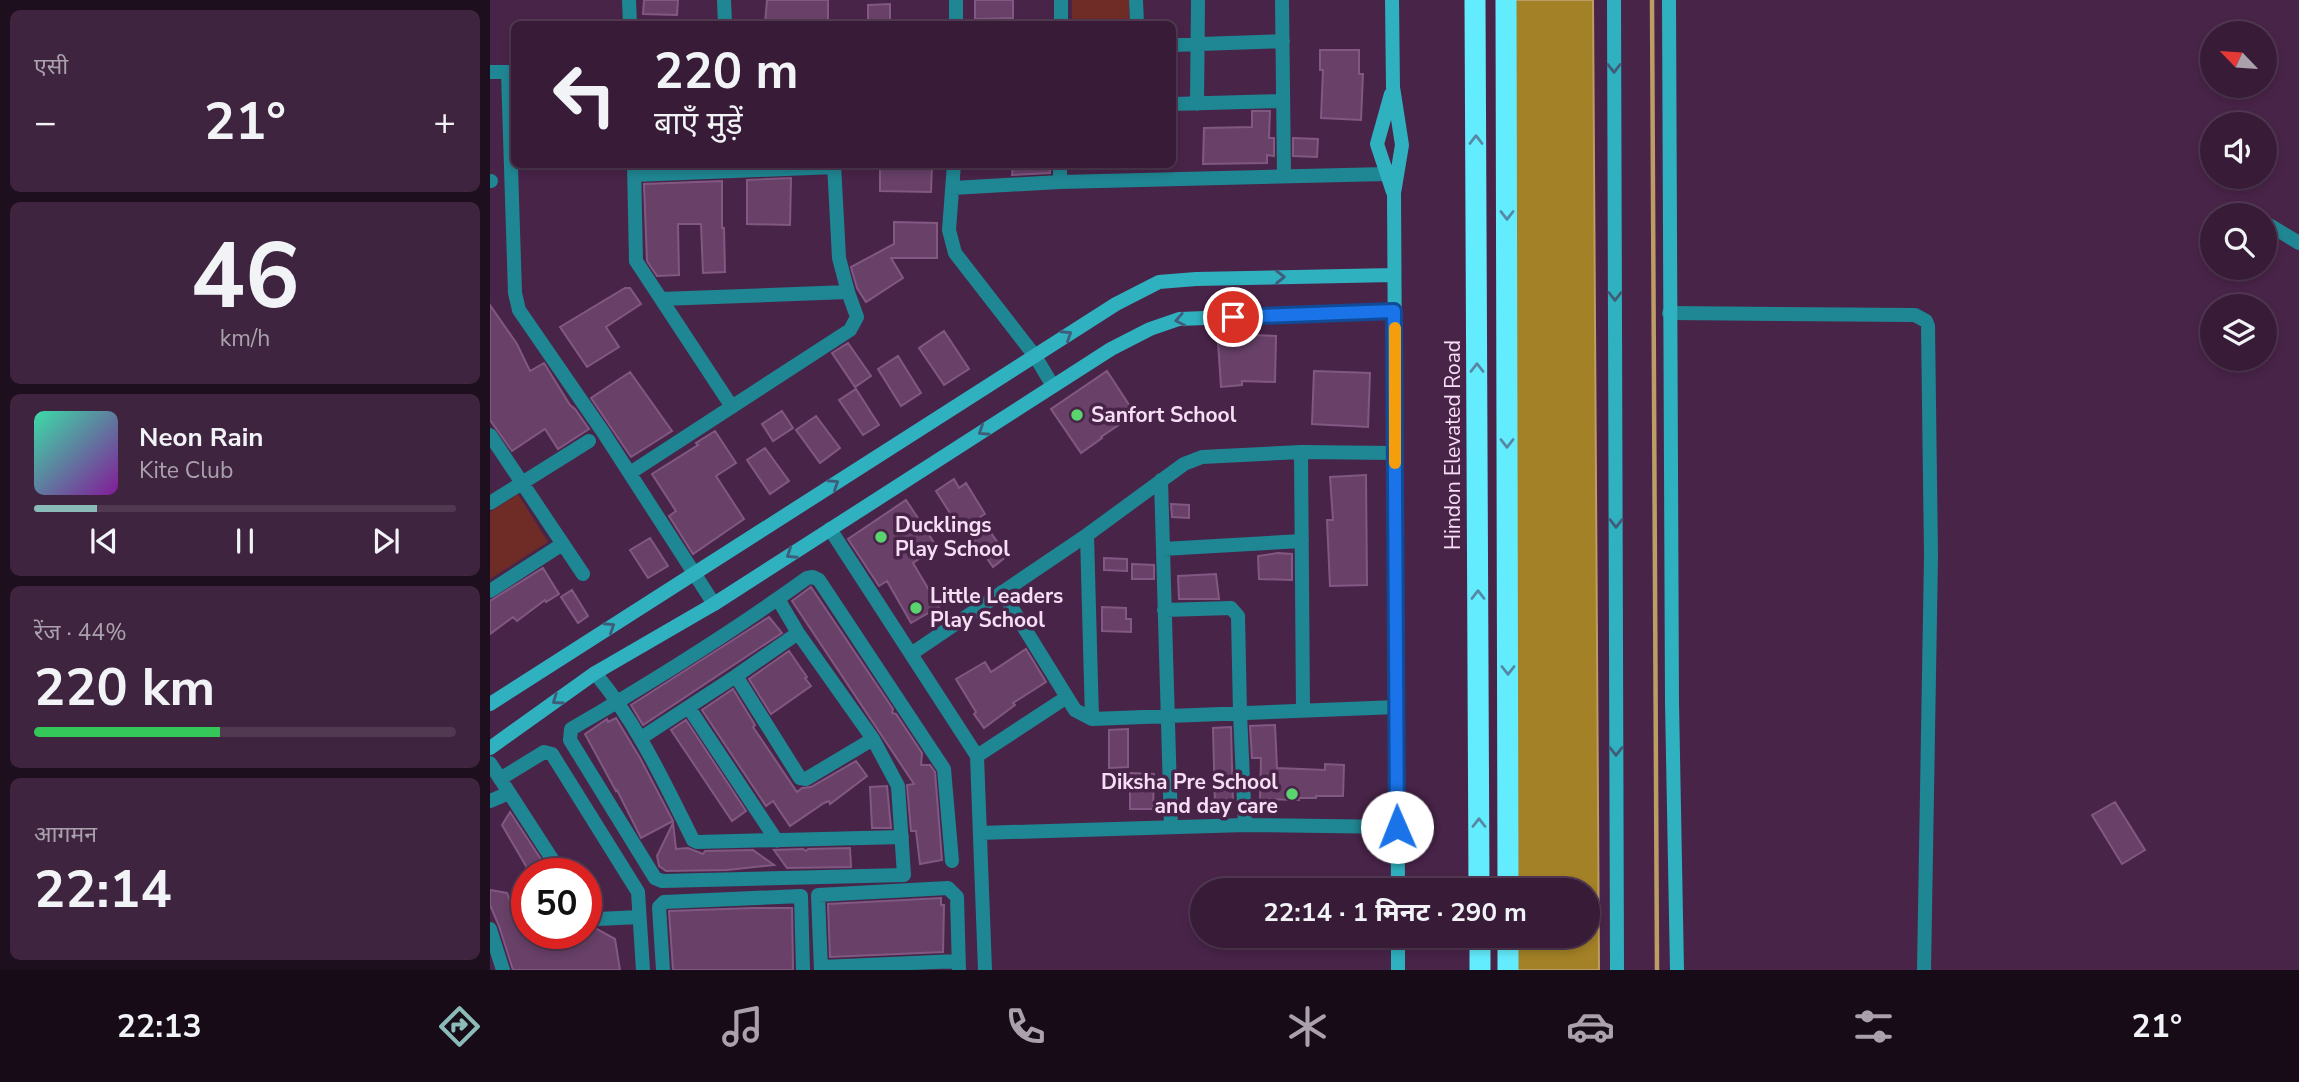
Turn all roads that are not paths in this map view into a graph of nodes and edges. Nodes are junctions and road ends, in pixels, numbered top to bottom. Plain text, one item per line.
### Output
1 (629, 0) edge
2 (724, 0) edge
3 (956, 0) edge
4 (1061, 0) edge
5 (1136, 0) edge
6 (1198, 0) edge
7 (1282, 0) edge
8 (1392, 0) edge
9 (1475, 0) edge
10 (1506, 0) edge
11 (1614, 0) edge
12 (1669, 0) edge
13 (630, 21) edge
14 (725, 21) edge
15 (956, 21) edge
16 (1061, 21) edge
17 (1137, 21) edge
18 (1283, 41) junction
19 (1176, 45) edge
20 (1198, 45) junction
21 (490, 72) edge
22 (511, 72) edge
23 (1393, 87) junction
24 (1283, 101) junction
25 (1176, 104) edge
26 (1197, 104) junction
27 (513, 168) edge
28 (734, 168) edge
29 (834, 168) edge
30 (954, 168) edge
31 (1060, 168) edge
32 (634, 170) edge
33 (1387, 173) junction
34 (1284, 176) junction
35 (1060, 182) junction
36 (953, 188) junction
37 (1394, 193) junction
38 (2277, 230) edge
39 (2299, 243) edge
40 (1394, 275) junction
41 (848, 292) junction
42 (661, 299) junction
43 (1394, 311) junction
44 (1669, 313) junction
45 (1035, 356) junction
46 (1053, 386) junction
47 (732, 407) junction
48 (490, 435) edge
49 (589, 441) dead end
50 (1301, 452) junction
51 (1395, 453) junction
52 (630, 474) junction
53 (1161, 480) junction
54 (522, 484) junction
55 (490, 503) edge
56 (830, 530) junction
57 (1087, 535) junction
58 (1302, 541) junction
59 (561, 545) junction
60 (1163, 548) junction
61 (694, 573) junction
62 (583, 574) dead end
63 (490, 591) edge
64 (1002, 592) junction
65 (778, 599) junction
66 (714, 604) junction
67 (1164, 610) junction
68 (798, 633) junction
69 (911, 654) junction
70 (595, 673) junction
71 (736, 676) junction
72 (1067, 696) junction
73 (619, 701) junction
74 (490, 704) edge
75 (1397, 707) junction
76 (689, 708) junction
77 (1303, 711) junction
78 (1240, 713) junction
79 (1167, 716) junction
80 (1092, 719) junction
81 (641, 738) junction
82 (873, 739) junction
83 (490, 748) edge
84 (977, 755) junction
85 (490, 763) edge
86 (500, 779) junction
87 (509, 793) junction
88 (490, 801) edge
89 (1245, 825) junction
90 (1171, 827) junction
91 (1397, 827) junction
92 (980, 833) junction
93 (902, 837) junction
94 (777, 841) junction
95 (551, 858) edge
96 (952, 860) dead end
97 (1398, 878) edge
98 (1479, 878) edge
99 (1508, 878) edge
100 (639, 917) junction
101 (602, 919) edge
102 (490, 929) edge
103 (1398, 948) edge
104 (1480, 948) edge
105 (1508, 948) edge
106 (959, 966) edge
107 (821, 969) edge
108 (503, 970) edge
109 (643, 970) edge
110 (663, 970) edge
111 (803, 970) edge
112 (985, 970) edge
113 (1398, 970) edge
114 (1480, 970) edge
115 (1508, 970) edge
116 (1618, 970) edge
117 (1677, 970) edge
118 (1924, 970) edge

1 - 13 street
2 - 14 street
3 - 15 street
4 - 16 street
5 - 17 street
6 - 20 street
7 - 18 street
8 - 23 street
98 -> 9 highway, Hindon Elevated Road
10 -> 99 highway
11 -> 116 street
12 - 44 street
18 - 20 street
18 - 24 street
19 - 20 street
20 - 26 street
21 - 22 street
23 - 33 street
23 - 37 street
24 - 26 street
24 - 34 street
25 - 26 street
27 - 52 street
28 - 32 street
29 - 41 street
30 - 36 street
31 - 35 street
32 - 42 street
33 - 34 street
33 - 37 street
34 - 35 street
35 - 36 street
36 - 45 street
37 - 40 street
38 - 39 street
40 - 43 street
45 -> 40 street
41 - 42 street
41 - 47 street
42 - 47 street
43 -> 46 street
43 - 51 street
44 - 117 street
44 - 118 street
45 - 46 street
61 -> 45 street
46 -> 56 street
47 - 52 street
48 - 54 street
49 - 54 street
50 - 51 street
50 - 53 street
50 - 58 street
51 - 75 street
52 - 61 street
53 - 57 street
53 - 60 street
54 - 55 street
54 - 59 street
56 -> 66 street
56 - 69 street
57 - 64 street
57 - 80 street
58 - 60 street
58 - 77 street
59 - 62 street
59 - 63 street
60 - 67 street
61 - 66 street
74 -> 61 street
64 - 69 street
64 - 72 street
65 - 68 street
65 - 73 street
65 - 96 street
66 - 70 street
67 - 78 street
67 - 79 street
68 - 71 street
68 - 82 street
69 - 84 street
70 - 73 street
70 -> 83 street
71 - 76 street
71 - 82 street
72 - 80 street
72 - 84 street
73 - 81 street
73 - 93 street
75 - 77 street
75 - 91 street
76 - 81 street
76 - 94 street
77 - 78 street
78 - 79 street
78 - 89 street
79 - 80 street
79 - 90 street
81 - 94 street
82 - 93 street
84 - 92 street
85 - 86 street
86 - 87 street
86 - 100 street
87 - 88 street
87 - 95 street
89 - 90 street
89 - 91 street
90 - 92 street
91 - 97 street
92 - 112 street
93 - 94 street
100 - 101 street
100 - 109 street
102 - 108 street
103 - 113 street
104 - 114 highway
105 - 115 highway
106 - 107 street
106 - 107 street
110 - 111 street

